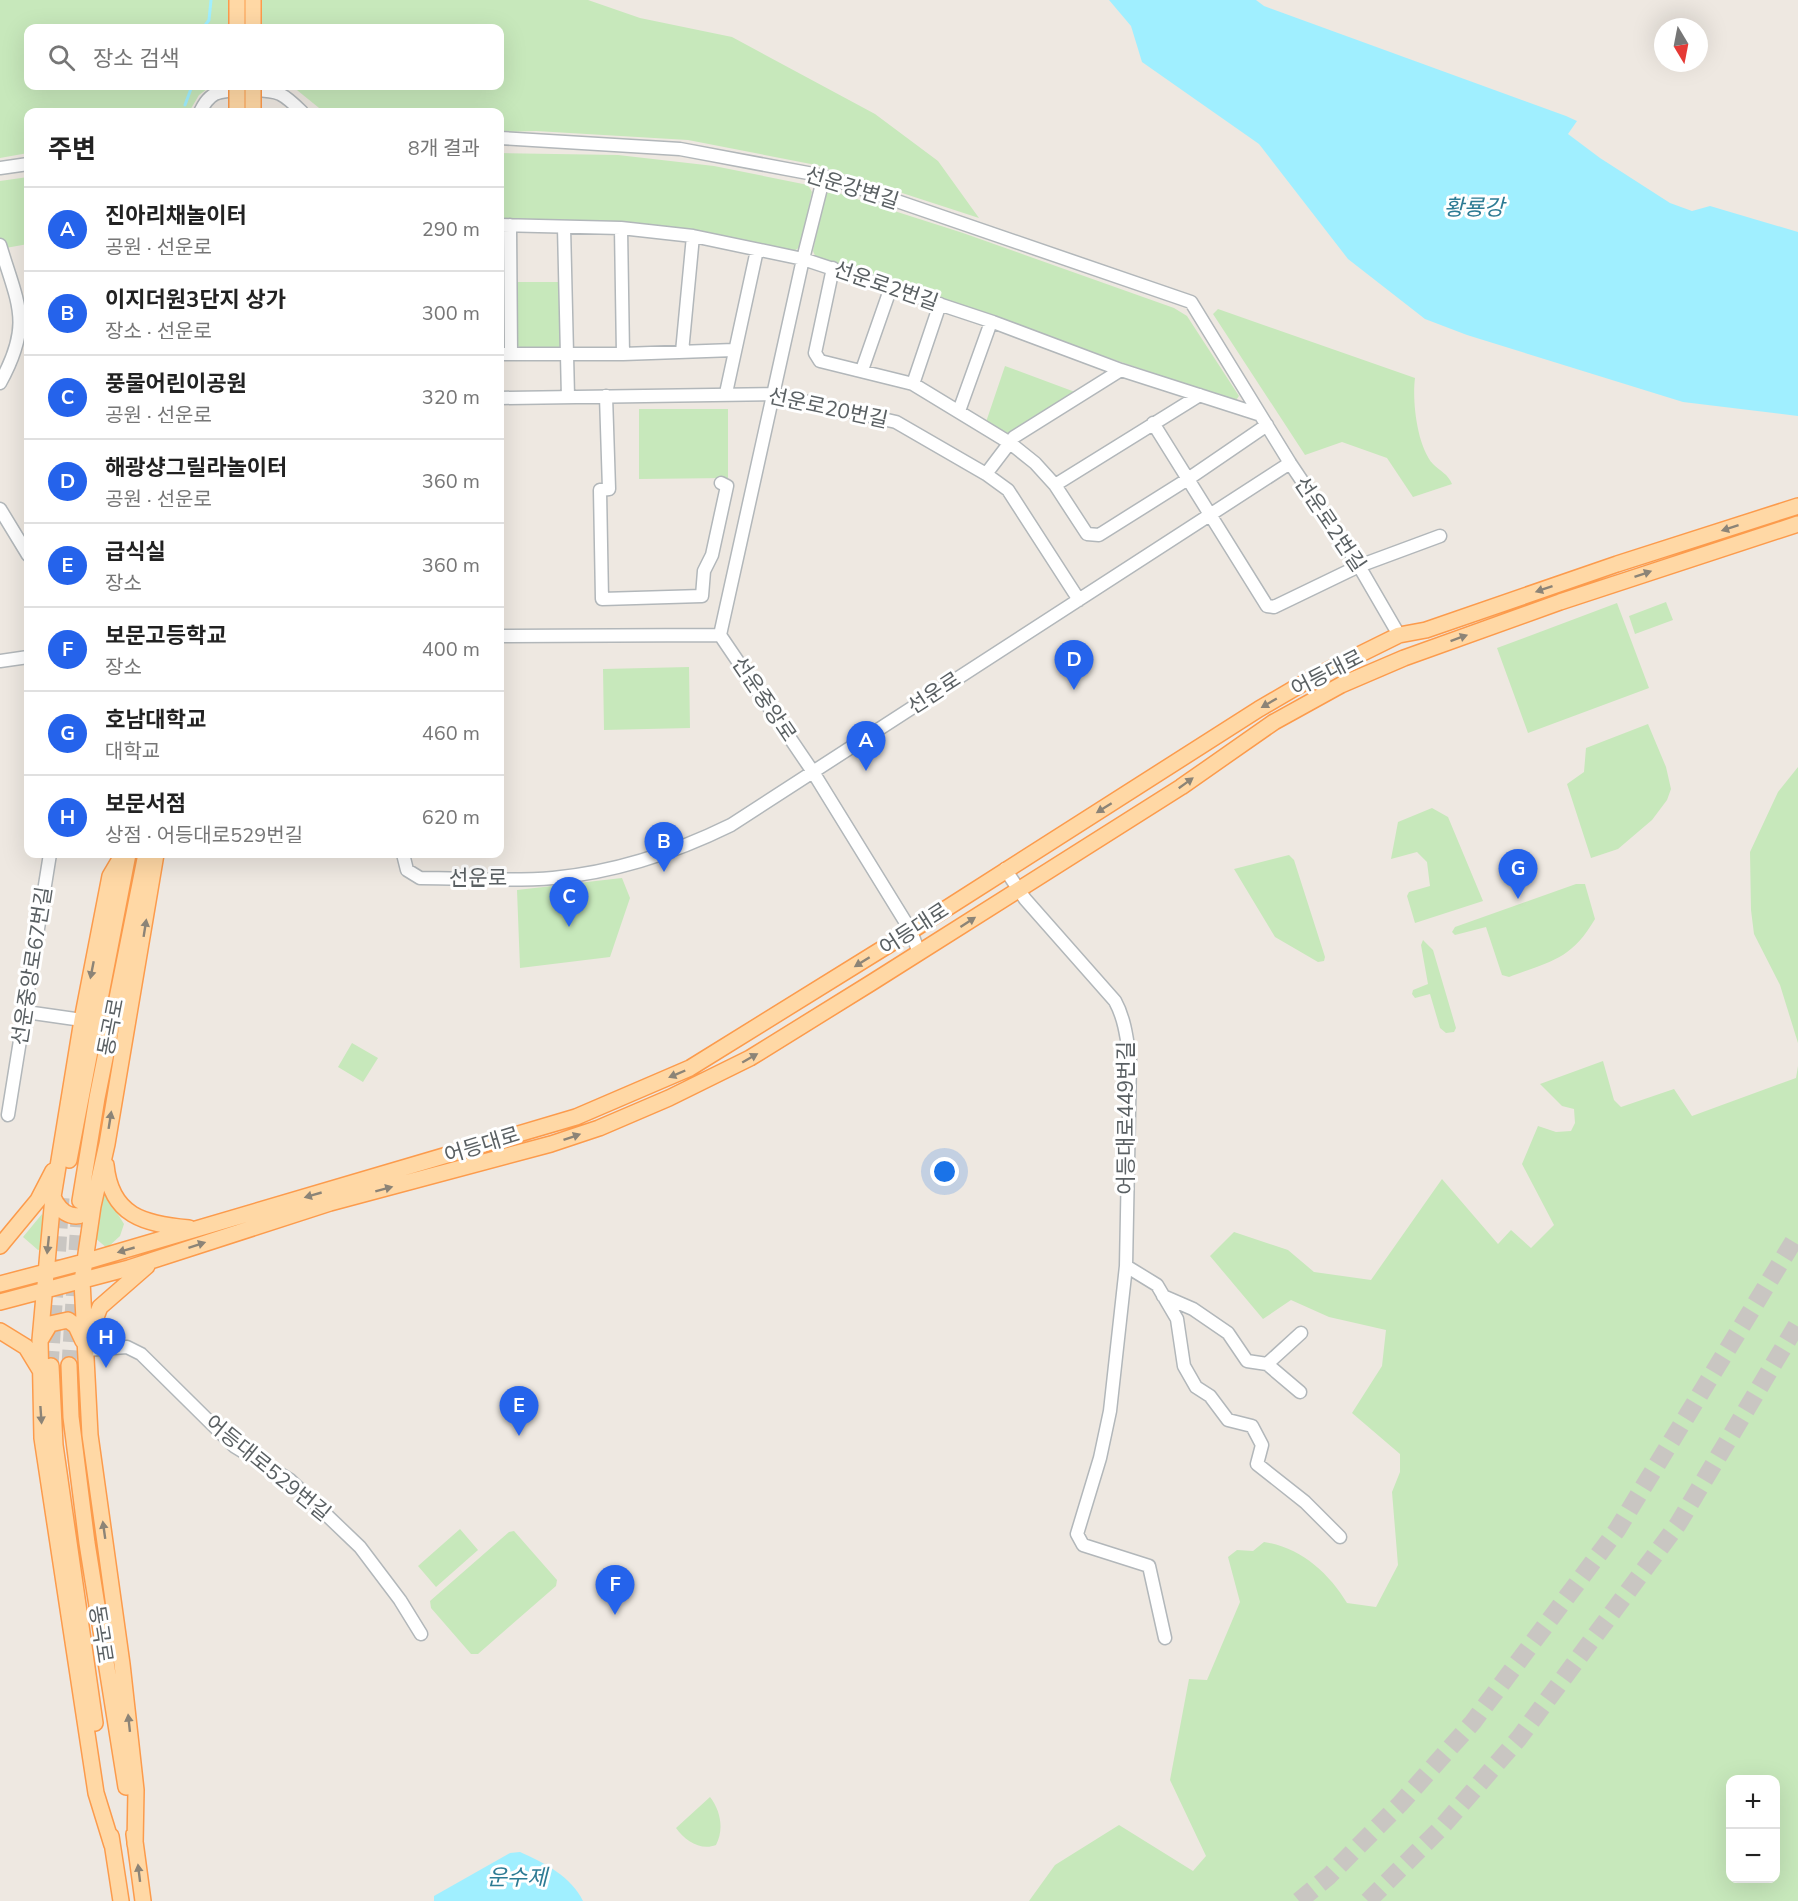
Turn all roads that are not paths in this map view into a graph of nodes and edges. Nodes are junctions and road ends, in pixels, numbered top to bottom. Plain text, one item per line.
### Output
1 (237, 0) edge
2 (253, 0) edge
3 (237, 24) edge
4 (253, 24) edge
5 (237, 90) edge
6 (253, 90) edge
7 (202, 108) edge
8 (237, 108) edge
9 (253, 108) edge
10 (297, 108) edge
11 (504, 138) edge
12 (24, 165) edge
13 (0, 168) edge
14 (824, 176) junction
15 (505, 225) edge
16 (564, 226) junction
17 (621, 228) junction
18 (693, 236) junction
19 (0, 244) edge
20 (757, 250) junction
21 (803, 260) junction
22 (833, 268) junction
23 (891, 287) junction
24 (1191, 302) joint
25 (940, 304) junction
26 (991, 322) junction
27 (734, 350) junction
28 (682, 352) junction
29 (505, 354) edge
30 (567, 354) junction
31 (623, 354) junction
32 (862, 370) junction
33 (1121, 370) junction
34 (0, 383) edge
35 (913, 384) junction
36 (726, 393) junction
37 (773, 394) junction
38 (1200, 394) junction
39 (606, 396) junction
40 (504, 398) edge
41 (568, 398) junction
42 (959, 411) junction
43 (1258, 414) junction
44 (1153, 423) junction
45 (1267, 425) junction
46 (1010, 442) junction
47 (1290, 463) junction
48 (986, 474) junction
49 (1188, 479) junction
50 (721, 483) dead end
51 (1055, 485) junction
52 (1798, 506) edge
53 (0, 509) edge
54 (1210, 515) junction
55 (1798, 524) edge
56 (1440, 536) dead end
57 (24, 548) edge
58 (1359, 566) junction
59 (1079, 600) junction
60 (720, 635) junction
61 (1399, 635) junction
62 (504, 636) edge
63 (24, 658) edge
64 (0, 661) edge
65 (813, 772) junction
66 (49, 858) edge
67 (121, 858) edge
68 (127, 858) edge
69 (145, 858) edge
70 (155, 858) edge
71 (404, 858) edge
72 (1005, 869) junction
73 (1019, 891) junction
74 (911, 931) junction
75 (919, 953) junction
76 (26, 1012) junction
77 (82, 1020) junction
78 (8, 1115) dead end
79 (107, 1144) junction
80 (59, 1160) junction
81 (57, 1197) junction
82 (86, 1204) junction
83 (198, 1229) junction
84 (0, 1246) edge
85 (156, 1258) junction
86 (84, 1262) junction
87 (1126, 1266) junction
88 (45, 1273) junction
89 (82, 1281) junction
90 (0, 1284) edge
91 (43, 1292) junction
92 (1163, 1296) junction
93 (0, 1302) edge
94 (0, 1331) edge
95 (1301, 1334) dead end
96 (40, 1340) junction
97 (87, 1350) junction
98 (69, 1365) tunnel mouth
99 (1267, 1365) junction
100 (46, 1368) junction
101 (1300, 1392) dead end
102 (1340, 1537) dead end
103 (421, 1634) dead end
104 (1165, 1638) dead end
105 (135, 1844) junction
106 (121, 1901) edge
107 (142, 1901) edge

1 - 3 main road
2 - 4 main road
5 - 8 main road, bridge
6 - 9 main road, bridge
7 - 10 street
11 - 14 street, 선운강변길
12 - 13 street
14 - 21 street
14 - 24 street, 선운강변길
15 - 16 street, 선운로2번길
15 - 29 street
16 - 17 street, 선운로2번길
16 - 30 street
17 - 18 street, 선운로2번길
17 - 31 street
18 - 20 street, 선운로2번길
18 - 28 street
19 - 34 street
20 - 21 street, 선운로2번길
20 - 27 street
21 - 22 street, 선운로2번길
21 - 37 street
22 - 23 street, 선운로2번길
22 - 32 street
23 - 25 street, 선운로2번길
23 - 32 street
24 - 43 street, 선운로2번길
25 - 26 street, 선운로2번길
25 - 35 street
26 - 33 street, 선운로2번길
26 - 42 street
27 - 28 street
27 - 36 street
28 - 31 street
29 - 30 street
30 - 31 street
30 - 41 street
32 - 35 street
33 - 38 street, 선운로2번길
33 - 46 street
35 - 42 street
36 - 37 street, 선운로20번길
36 - 39 street, 선운로20번길
37 - 48 street, 선운로20번길
37 - 60 street
38 - 43 street, 선운로2번길
38 - 44 street
39 - 41 street, 선운로20번길
39 - 50 street
40 - 41 street, 선운로20번길
42 - 46 street
43 - 45 street, 선운로2번길
44 - 49 street
44 - 51 street
45 - 47 street, 선운로2번길
45 - 49 street
46 - 48 street
46 - 51 street
47 - 54 street, 선운로
47 - 58 street, 선운로2번길
48 - 59 street, 선운로20번길
49 - 51 street
49 - 54 street
52 -> 61 main road, 어등대로
53 - 57 street
54 - 58 street
54 - 59 street, 선운로
73 -> 55 main road, 어등대로
56 - 58 street
58 - 61 street, 선운로2번길
59 - 65 street, 선운로
60 - 62 street, 선운중앙로
60 - 65 street, 선운중앙로
61 -> 72 main road, 어등대로
63 - 64 street
65 - 71 street, 선운로
65 - 74 street, 선운중앙로
66 - 76 street, 선운중앙로67번길
67 -> 77 main road
68 - 81 main road, 동곡로
69 - 82 main road, 동곡로
79 -> 70 main road
72 - 73 street, 어등대로449번길
72 - 74 main road, 어등대로
75 -> 73 main road, 어등대로
73 - 87 street, 어등대로449번길
74 - 75 street, 선운중앙로
74 -> 83 main road, 어등대로
85 -> 75 main road, 어등대로
76 - 77 street
76 - 78 street, 선운중앙로67번길
77 - 80 main road
79 - 82 main road
79 - 83 main road
80 - 81 main road
80 - 84 main road
81 - 82 main road
81 -> 88 main road
82 - 86 main road
83 -> 86 main road, 어등대로
85 - 89 main road, 어등대로
85 - 97 main road
86 - 88 main road, 어등대로
86 - 89 main road
87 - 92 street
87 - 104 street, 어등대로449번길
88 - 90 main road, 어등대로
88 - 91 main road
89 - 91 main road, 어등대로
89 - 97 main road
91 - 93 main road, 어등대로
91 - 96 main road
92 - 99 street
92 - 102 street
94 - 100 main road
95 - 99 street
96 - 97 main road
96 - 100 main road
97 - 103 street, 어등대로529번길
105 -> 97 main road
98 - 105 main road, 동곡로
99 - 101 street
100 -> 106 main road
107 -> 105 main road, 동곡로

